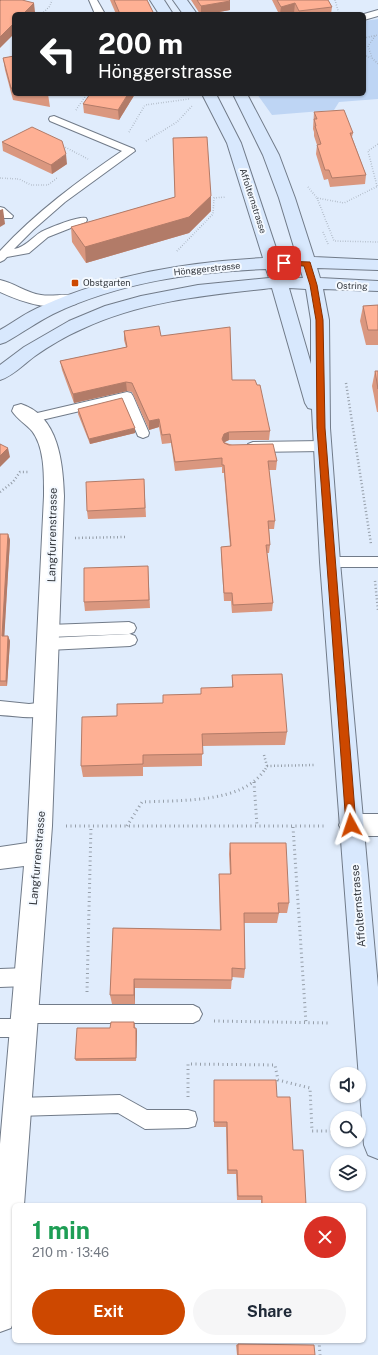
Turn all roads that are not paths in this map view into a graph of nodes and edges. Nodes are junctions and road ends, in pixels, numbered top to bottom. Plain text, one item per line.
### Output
1 (93, 0) edge
2 (157, 0) edge
3 (180, 0) edge
4 (99, 12) edge
5 (165, 12) edge
6 (189, 12) edge
7 (378, 13) edge
8 (366, 16) edge
9 (210, 96) edge
10 (241, 96) edge
11 (54, 119) dead end
12 (82, 220) dead end
13 (1, 256) edge
14 (273, 263) junction
15 (307, 264) junction
16 (378, 265) edge
17 (278, 282) junction
18 (0, 285) edge
19 (314, 285) junction
20 (378, 286) edge
21 (0, 294) edge
22 (70, 300) junction
23 (0, 304) edge
24 (0, 338) edge
25 (0, 374) edge
26 (27, 415) joint
27 (143, 433) dead end
28 (322, 437) junction
29 (243, 447) edge
30 (330, 562) junction
31 (376, 562) edge
32 (129, 634) dead end
33 (49, 637) junction
34 (0, 708) edge
35 (46, 709) junction
36 (351, 825) junction
37 (378, 825) edge
38 (38, 853) junction
39 (0, 858) edge
40 (27, 977) junction
41 (0, 978) edge
42 (193, 1014) road end
43 (16, 1023) edge
44 (17, 1107) junction
45 (188, 1119) road end
46 (378, 1145) edge
47 (0, 1317) edge

1 - 4 lane
2 - 5 street
3 - 6 street
7 - 8 lane
9 - 14 street, Affolternstrasse
10 - 15 street, Affolternstrasse
11 - 13 lane
12 - 13 lane
14 - 15 street, Hönggerstrasse
14 - 17 street, Affolternstrasse
14 - 22 street, Hönggerstrasse
15 - 16 street, Ostring
15 - 19 street, Affolternstrasse
17 - 19 street, Ostring
17 - 25 street, Hönggerstrasse
17 - 28 street, Affolternstrasse
18 - 22 street
19 - 20 street, Ostring
19 - 28 street, Affolternstrasse
21 - 23 street
22 - 24 street, Hönggerstrasse
26 - 27 lane
26 - 33 street, Langfurrenstrasse
28 - 29 lane
28 - 30 street, Affolternstrasse
30 - 31 lane
30 - 36 street, Affolternstrasse
32 - 33 lane
33 - 35 street, Langfurrenstrasse
34 - 35 lane
35 - 38 street, Langfurrenstrasse
36 - 37 street
36 - 46 street, Affolternstrasse
38 - 39 street
38 - 40 street, Langfurrenstrasse
40 - 41 lane
40 - 43 street, Langfurrenstrasse
42 - 43 lane
43 - 44 street, Langfurrenstrasse
44 - 45 lane
44 - 47 street, Langfurrenstrasse

